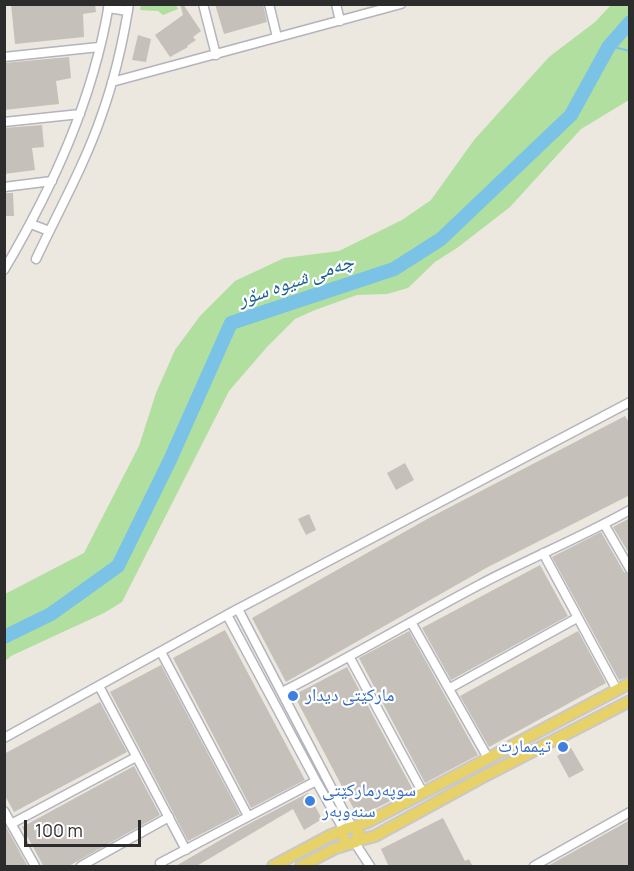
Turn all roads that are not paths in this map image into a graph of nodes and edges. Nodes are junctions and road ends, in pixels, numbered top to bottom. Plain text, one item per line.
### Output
1 (203, 4) edge
2 (269, 4) edge
3 (336, 4) edge
4 (401, 4) edge
5 (109, 6) edge
6 (128, 8) edge
7 (340, 21) junction
8 (278, 37) junction
9 (99, 47) junction
10 (216, 55) junction
11 (5, 56) edge
12 (112, 82) junction
13 (80, 114) junction
14 (4, 122) edge
15 (52, 181) junction
16 (4, 187) edge
17 (32, 224) junction
18 (49, 231) junction
19 (16, 251) junction
20 (4, 252) edge
21 (36, 259) dead end
22 (4, 270) edge
23 (628, 406) edge
24 (630, 510) edge
25 (604, 524) junction
26 (543, 554) junction
27 (630, 569) edge
28 (238, 609) junction
29 (227, 615) junction
30 (577, 618) junction
31 (411, 622) junction
32 (161, 652) junction
33 (350, 658) junction
34 (630, 683) edge
35 (99, 686) junction
36 (450, 688) junction
37 (616, 690) junction
38 (282, 692) junction
39 (630, 701) edge
40 (4, 738) edge
41 (136, 757) junction
42 (488, 758) junction
43 (316, 781) junction
44 (423, 793) junction
45 (4, 811) edge
46 (630, 812) edge
47 (248, 816) junction
48 (169, 817) junction
49 (11, 824) junction
50 (350, 828) junction
51 (354, 843) junction
52 (186, 850) junction
53 (539, 865) edge
54 (35, 867) edge
55 (81, 867) edge
56 (162, 867) edge
57 (273, 867) edge
58 (302, 867) edge
59 (370, 867) edge

1 - 10 street
2 - 8 street
3 - 7 street
4 - 7 street
5 - 6 street
5 - 9 street
6 - 12 street
7 - 8 street
8 - 10 street
9 - 11 street
9 - 13 street
10 - 12 street
12 - 18 street
13 - 14 street
13 - 15 street
15 - 16 street
15 - 17 street
17 - 18 street
17 - 19 street
18 - 21 street
19 - 20 street
19 - 22 street
23 - 28 street
24 - 25 street
25 - 26 street
25 - 27 street
26 - 30 street
26 - 31 street
28 - 29 street
28 - 38 street
29 - 32 street
29 - 43 street
30 - 36 street
30 - 37 street
31 - 33 street
31 - 36 street
32 - 35 street
32 - 47 street
33 - 38 street
33 - 44 street
34 - 37 main road
35 - 40 street
35 - 41 street
36 - 42 street
37 - 42 main road
38 - 50 street
39 - 51 main road
41 - 48 street
41 - 49 street
42 - 44 main road
43 - 47 street
43 - 50 street
44 - 50 main road
45 - 49 street
46 - 53 street
47 - 52 street
48 - 52 street
48 - 55 street
49 - 54 street
50 - 51 main road
50 - 57 main road
51 - 58 main road
51 - 59 street
52 - 56 street

